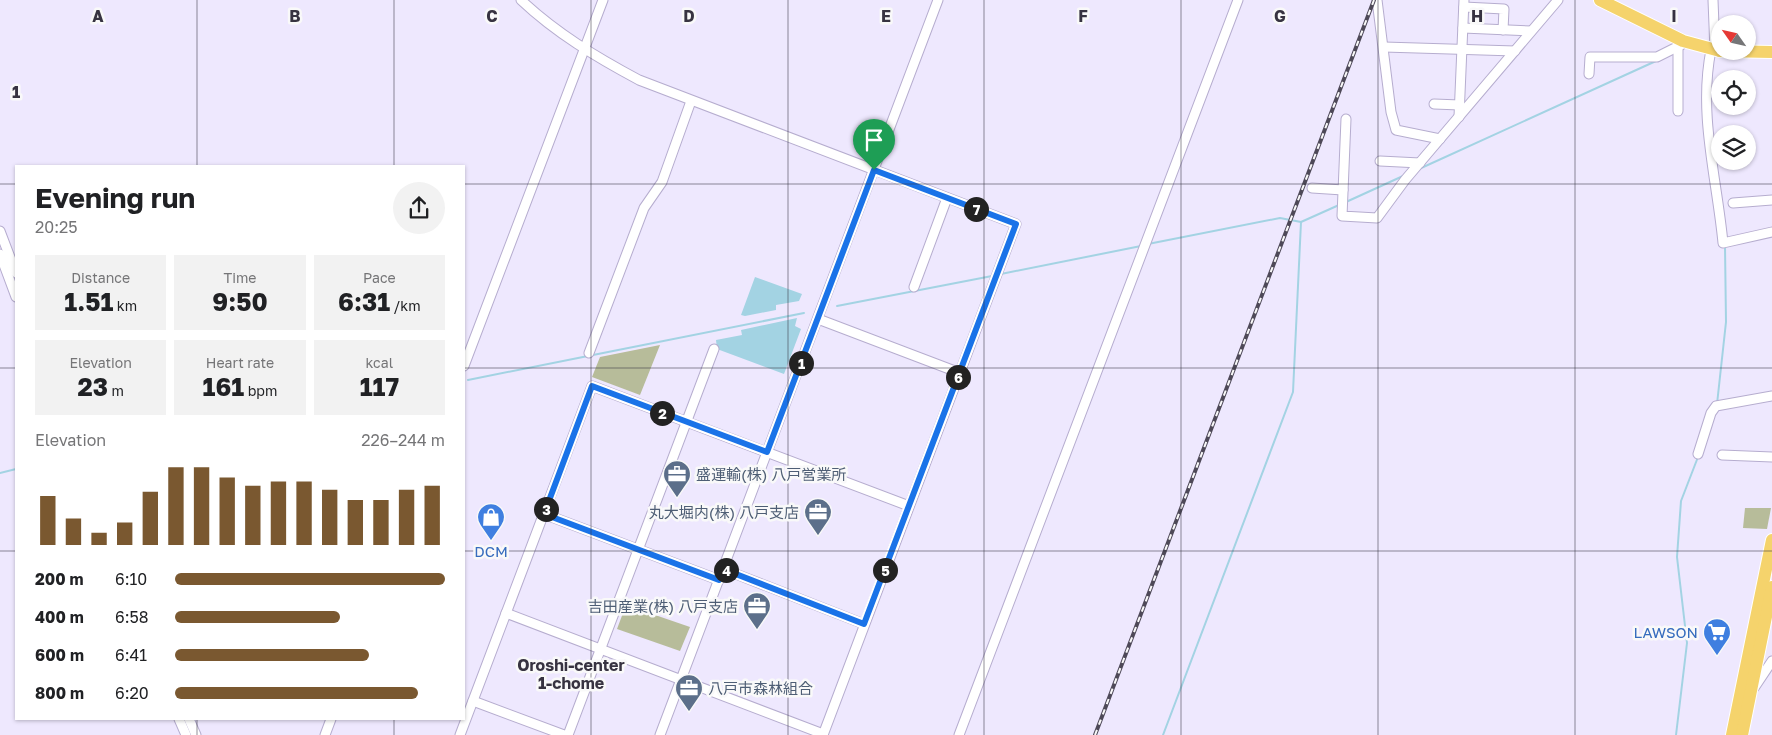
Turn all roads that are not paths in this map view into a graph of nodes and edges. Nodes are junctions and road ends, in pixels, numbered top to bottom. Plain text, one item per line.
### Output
1 (521, 0) edge
2 (603, 0) edge
3 (938, 0) edge
4 (1238, 0) edge
5 (1377, 0) edge
6 (1558, 0) edge
7 (1600, 0) edge
8 (1713, 0) edge
9 (1464, 3) edge
10 (1714, 15) edge
11 (1463, 28) junction
12 (1503, 30) junction
13 (1531, 31) junction
14 (1681, 44) junction
15 (1384, 47) junction
16 (1461, 48) junction
17 (584, 49) junction
18 (1711, 50) edge
19 (1515, 51) junction
20 (1756, 52) edge
21 (1772, 52) edge
22 (1715, 60) edge
23 (1589, 74) dead end
24 (691, 101) junction
25 (1434, 104) dead end
26 (1460, 105) junction
27 (1678, 111) dead end
28 (1459, 117) junction
29 (1346, 118) dead end
30 (1440, 139) junction
31 (1380, 161) dead end
32 (1420, 163) junction
33 (874, 170) junction
34 (1312, 188) dead end
35 (1343, 190) junction
36 (948, 198) junction
37 (1772, 200) edge
38 (1734, 203) dead end
39 (0, 231) edge
40 (1772, 232) edge
41 (0, 254) edge
42 (15, 269) edge
43 (914, 287) dead end
44 (15, 294) edge
45 (818, 319) junction
46 (714, 349) dead end
47 (589, 353) dead end
48 (465, 363) edge
49 (960, 373) junction
50 (1772, 396) edge
51 (686, 422) junction
52 (767, 452) junction
53 (1698, 454) dead end
54 (1722, 455) dead end
55 (1772, 457) edge
56 (909, 506) junction
57 (544, 514) junction
58 (1772, 540) edge
59 (639, 549) junction
60 (723, 569) junction
61 (719, 580) junction
62 (1772, 587) edge
63 (506, 613) junction
64 (864, 624) junction
65 (600, 649) junction
66 (1772, 661) edge
67 (681, 680) junction
68 (1750, 694) junction
69 (472, 701) junction
70 (1736, 719) junction
71 (179, 720) edge
72 (189, 720) edge
73 (331, 720) edge
74 (186, 735) edge
75 (196, 735) edge
76 (325, 735) edge
77 (460, 735) edge
78 (564, 735) edge
79 (568, 735) edge
80 (660, 735) edge
81 (823, 735) edge
82 (959, 735) edge
83 (1725, 735) edge
84 (1732, 735) edge
85 (1742, 735) edge

1 - 17 street
2 - 17 street
3 - 33 street
4 - 82 street
5 - 15 street
6 - 13 street
7 - 14 highway
8 - 10 street
9 - 11 street
9 - 12 street
11 - 12 street
11 - 16 street
12 - 13 street
13 - 19 street
14 - 18 highway
14 - 23 street
14 - 27 street
15 - 16 street
15 - 30 street
16 - 19 street
16 - 26 street
17 - 24 street
17 - 48 street
19 - 28 street
20 - 21 highway
22 - 40 street
24 - 33 street
24 - 47 street
25 - 26 street
26 - 28 street
28 - 30 street
29 - 35 street
30 - 32 street
31 - 32 street
32 - 35 street
33 - 36 street
33 - 45 street
34 - 35 street
36 - 43 street
36 - 49 street
37 - 38 street
39 - 42 street
41 - 44 street
45 - 49 street
45 - 52 street
46 - 51 street
49 - 56 street
50 - 53 street
51 - 52 street
51 - 57 street
51 - 59 street
52 - 56 street
52 - 60 street
54 - 55 street
56 - 64 street
57 - 59 street
57 - 63 street
58 - 70 highway
59 - 61 street
59 - 65 street
60 - 61 street
60 - 64 street
61 - 67 street
62 - 68 highway
63 - 65 street
63 - 69 street
64 - 81 street
65 - 67 street
65 - 79 street
66 - 68 street
67 - 80 street
67 - 81 street
68 - 70 street
68 - 85 highway
69 - 77 street
69 - 78 street
70 - 83 street
70 - 84 highway
71 - 74 street
72 - 75 street
73 - 76 street

